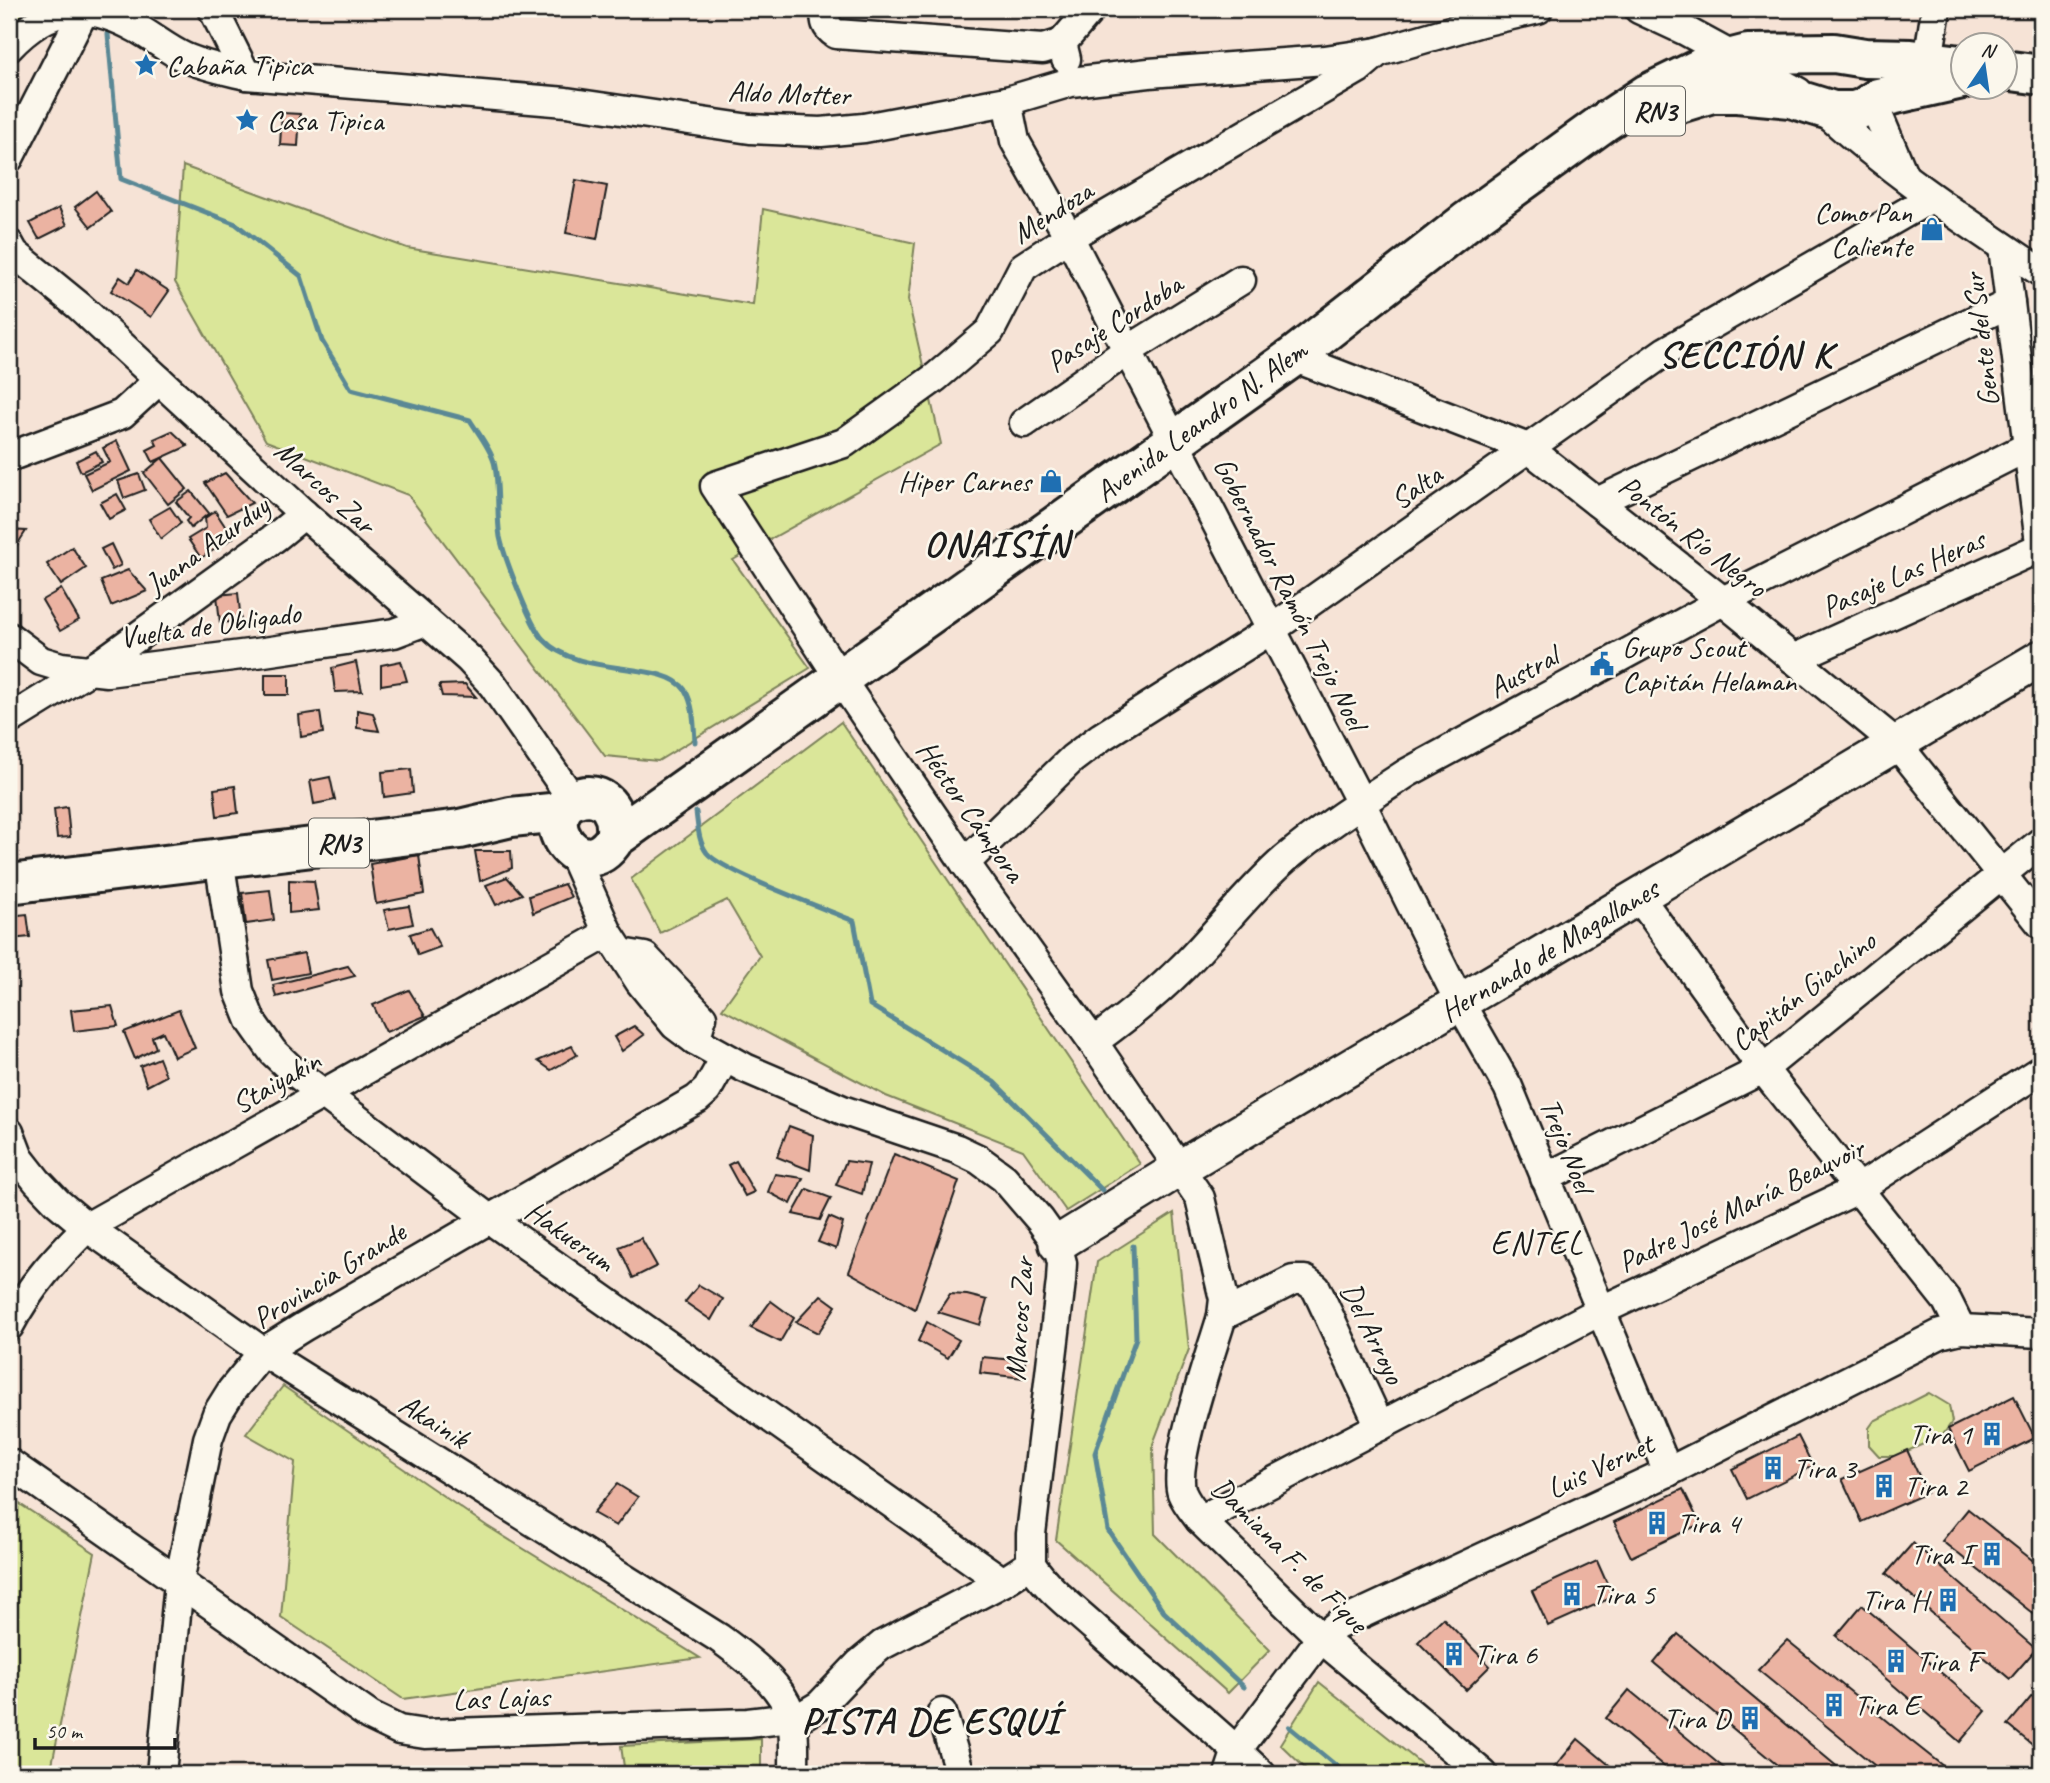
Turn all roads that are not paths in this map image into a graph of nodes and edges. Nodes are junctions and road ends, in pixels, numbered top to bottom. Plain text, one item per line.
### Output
1 (85, 9) edge
2 (213, 9) edge
3 (825, 9) edge
4 (1091, 9) edge
5 (1538, 9) edge
6 (1639, 9) edge
7 (1936, 9) edge
8 (1484, 15) edge
9 (1062, 43) junction
10 (9, 47) edge
11 (1378, 52) junction
12 (1819, 52) junction
13 (1734, 57) junction
14 (1865, 58) junction
15 (1945, 63) edge
16 (246, 75) junction
17 (1071, 82) junction
18 (1948, 82) edge
19 (1807, 100) junction
20 (1875, 100) junction
21 (1007, 101) junction
22 (9, 158) edge
23 (1906, 179) junction
24 (1521, 182) junction
25 (1931, 198) junction
26 (1069, 237) junction
27 (9, 244) edge
28 (2003, 247) junction
29 (2041, 272) edge
30 (1241, 280) dead end
31 (2010, 303) junction
32 (1127, 351) junction
33 (1293, 357) junction
34 (159, 380) junction
35 (1024, 422) dead end
36 (1173, 441) junction
37 (2035, 443) edge
38 (1528, 448) junction
39 (9, 457) edge
40 (715, 486) joint
41 (1597, 502) junction
42 (304, 514) junction
43 (2041, 549) edge
44 (1723, 601) junction
45 (426, 621) junction
46 (1272, 629) junction
47 (9, 637) edge
48 (2041, 658) edge
49 (1793, 659) junction
50 (88, 672) junction
51 (841, 680) junction
52 (9, 720) edge
53 (1897, 744) junction
54 (1361, 803) junction
55 (585, 827) junction
56 (2041, 842) edge
57 (219, 858) junction
58 (965, 863) junction
59 (2002, 875) junction
60 (9, 884) edge
61 (1639, 897) junction
62 (2041, 924) edge
63 (614, 943) junction
64 (1460, 1003) junction
65 (1093, 1042) junction
66 (725, 1058) junction
67 (1763, 1069) junction
68 (2041, 1070) edge
69 (323, 1094) junction
70 (9, 1132) edge
71 (1180, 1168) junction
72 (1545, 1178) junction
73 (1858, 1189) junction
74 (488, 1218) junction
75 (88, 1227) junction
76 (1057, 1244) junction
77 (1600, 1311) junction
78 (1222, 1316) junction
79 (9, 1326) edge
80 (1961, 1329) junction
81 (2041, 1332) edge
82 (263, 1352) junction
83 (1380, 1426) junction
84 (9, 1463) edge
85 (1668, 1472) junction
86 (1200, 1520) junction
87 (1031, 1564) junction
88 (179, 1582) junction
89 (1003, 1582) junction
90 (1321, 1639) junction
91 (942, 1713) dead end
92 (792, 1718) junction
93 (1233, 1762) edge
94 (161, 1774) edge
95 (794, 1774) edge
96 (960, 1774) edge
97 (1261, 1774) edge
98 (1483, 1774) edge

1 - 10 street
1 - 16 street, Aldo Motter
1 - 22 street
2 - 16 street
3 - 9 street
4 - 9 street
5 - 8 street, Aldo Motter
6 - 13 street
7 - 15 street
8 - 11 street, Aldo Motter
9 - 17 street
11 - 17 street, Aldo Motter
11 - 26 street, Mendoza
12 - 13 highway, Avenida Leandro N. Alem / RN3
12 - 14 highway, Avenida Leandro N. Alem / RN3
12 - 19 highway
13 - 19 street
13 - 24 highway, Avenida Leandro N. Alem / RN3
14 - 15 highway, Avenida Leandro N. Alem / RN3
14 - 20 highway
16 - 21 street, Aldo Motter
17 - 21 street, Aldo Motter
18 - 20 highway, Avenida Leandro N. Alem / RN3
19 - 20 highway, Avenida Leandro N. Alem / RN3
19 - 23 street
19 - 24 highway, Avenida Leandro N. Alem / RN3
20 - 23 street
21 - 26 street, Gobernador Ramón Trejo Noel
23 - 25 street
24 - 33 highway, Avenida Leandro N. Alem / RN3
25 - 28 street
25 - 38 street, Salta
26 - 32 street, Gobernador Ramón Trejo Noel
26 - 40 street, Mendoza
27 - 34 street, Marcos Zar
28 - 29 street
28 - 31 street, Gente del Sur
30 - 32 street, Pasaje Cordoba
31 - 37 street, Gente del Sur
31 - 41 street
32 - 35 street, Pasaje Cordoba
32 - 36 street, Gobernador Ramón Trejo Noel
33 - 36 highway, Avenida Leandro N. Alem / RN3
33 - 38 street, Pontón Río Negro
34 - 39 street
34 - 42 street, Marcos Zar
36 - 46 street, Gobernador Ramón Trejo Noel
36 - 51 highway, Avenida Leandro N. Alem / RN3
37 - 43 street, Gente del Sur
37 - 44 street, Austral
38 - 41 street, Pontón Río Negro
38 - 46 street, Salta
40 - 51 street, Héctor Cámpora
41 - 44 street, Pontón Río Negro
42 - 45 street, Marcos Zar
42 - 50 street, Juana Azurduy
43 - 49 street, Pasaje Las Heras
44 - 49 street, Pontón Río Negro
44 - 54 street, Austral
45 - 50 street, Vuelta de Obligado
45 - 55 street, Marcos Zar
46 - 54 street, Gobernador Ramón Trejo Noel
46 - 58 street, Salta
47 - 50 street, Vuelta de Obligado
48 - 53 main road, Hernando de Magallanes
49 - 53 street, Pontón Río Negro
50 - 52 street, Juana Azurduy
51 - 55 highway, Avenida Leandro N. Alem / RN3
51 - 58 street, Héctor Cámpora
53 - 59 street, Pontón Río Negro
53 - 61 main road, Hernando de Magallanes
54 - 64 street, Gobernador Ramón Trejo Noel
54 - 65 street, Austral
55 - 57 highway, RN3
55 - 63 street, Marcos Zar
56 - 59 street, Capitán Giachino
57 - 60 highway, RN3
57 - 69 street, Hakuerum
58 - 65 street, Héctor Cámpora
59 - 62 street, Pontón Río Negro
59 - 67 street, Capitán Giachino
61 - 64 main road, Hernando de Magallanes
61 - 67 street
63 - 66 street, Marcos Zar
63 - 69 street, Staiyakin
64 - 71 main road, Hernando de Magallanes
64 - 72 street, Trejo Noel
65 - 71 street, Héctor Cámpora
66 - 74 street, Provincia Grande
66 - 76 street, Marcos Zar
67 - 72 street, Capitán Giachino
67 - 73 street
68 - 73 street, Padre José María Beauvoir
69 - 74 street, Hakuerum
69 - 75 street, Staiyakin
70 - 75 street, Akainik
71 - 76 main road, Hernando de Magallanes
71 - 78 street, Damiana F. de Fique
72 - 77 street, Trejo Noel
73 - 77 street, Padre José María Beauvoir
73 - 80 street
74 - 82 street, Provincia Grande
74 - 89 street, Hakuerum
75 - 79 street, Staiyakin
75 - 82 street, Akainik
76 - 87 street, Marcos Zar
77 - 83 street, Padre José María Beauvoir
77 - 85 street, Trejo Noel
78 - 83 street, Del Arroyo
78 - 86 street, Damiana F. de Fique
80 - 81 street, Luis Vernet
80 - 85 street, Luis Vernet
82 - 88 street, Provincia Grande
82 - 92 street, Akainik
83 - 86 street, Padre José María Beauvoir
84 - 88 street, Las Lajas
85 - 90 street, Luis Vernet
86 - 90 street, Damiana F. de Fique
87 - 89 street, Las Lajas
87 - 93 street
88 - 92 street, Las Lajas
88 - 94 street, Provincia Grande
89 - 92 street, Las Lajas
90 - 93 street, Luis Vernet
90 - 98 street, Damiana F. de Fique
91 - 96 street
92 - 95 street, Akainik
93 - 97 street

